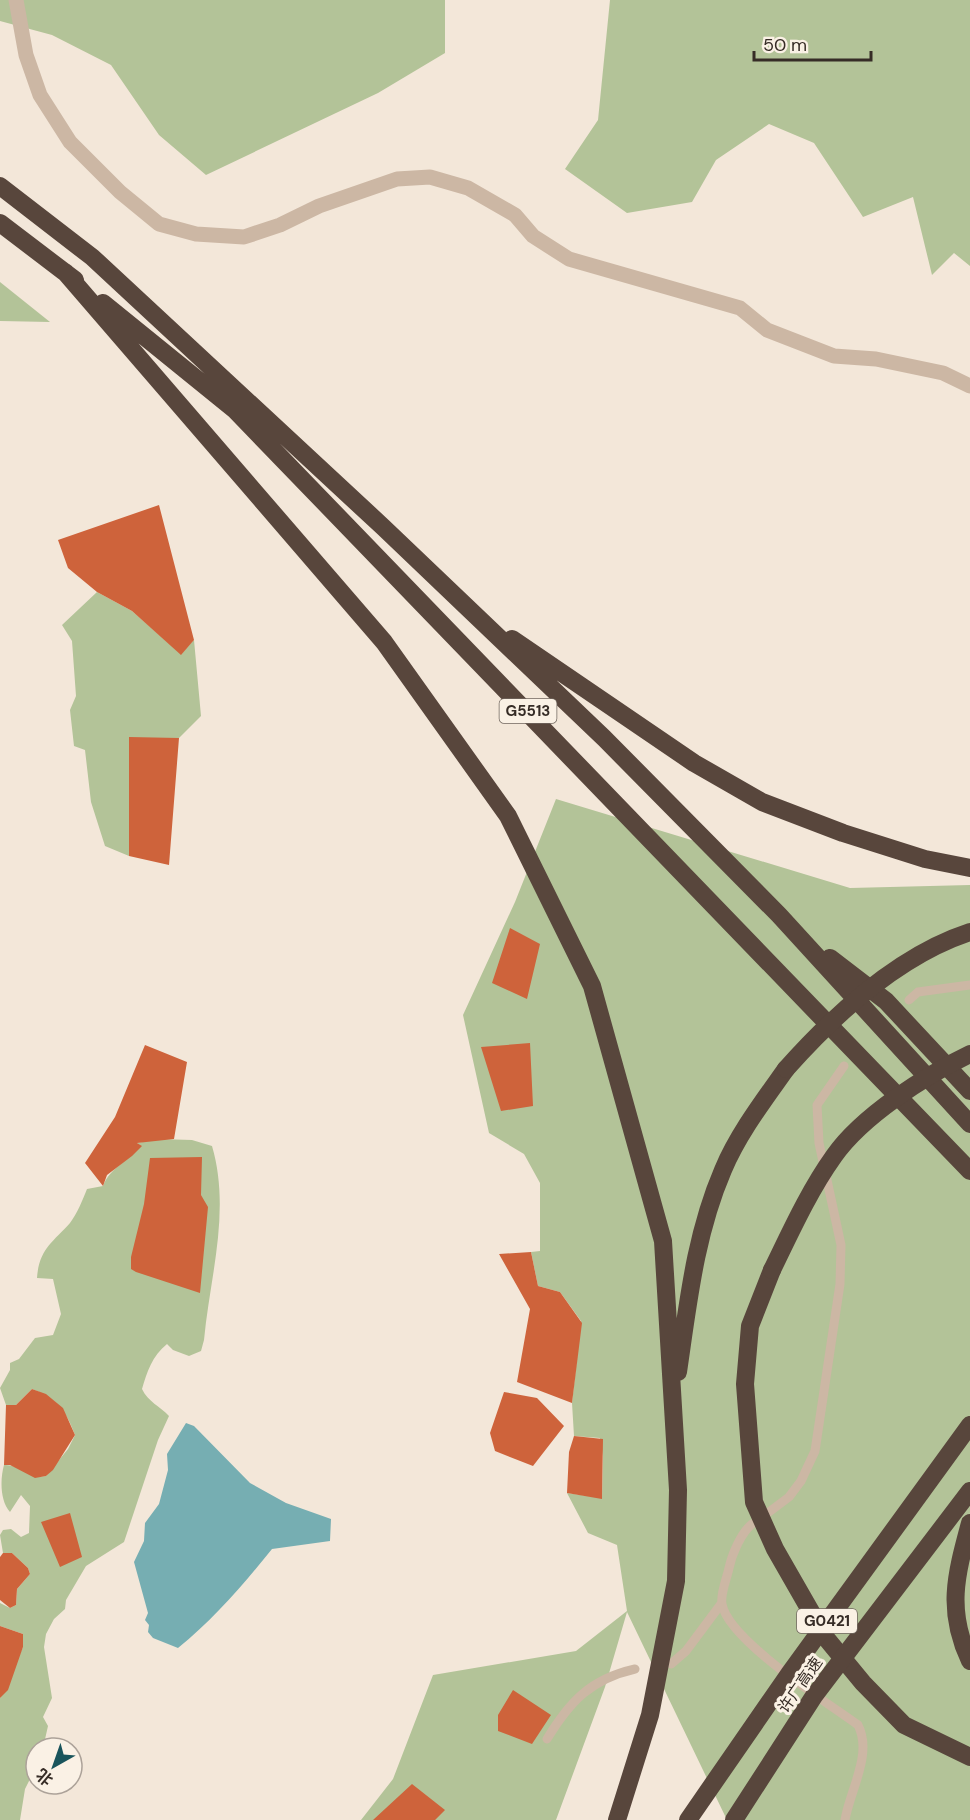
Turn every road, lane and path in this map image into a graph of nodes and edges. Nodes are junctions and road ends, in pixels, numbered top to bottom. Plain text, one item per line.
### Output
1 (16, 0) edge
2 (0, 186) edge
3 (0, 223) edge
4 (65, 272) junction
5 (970, 386) edge
6 (471, 611) junction
7 (970, 868) edge
8 (790, 927) junction
9 (970, 932) edge
10 (970, 985) edge
11 (909, 1000) dead end
12 (970, 1054) edge
13 (844, 1066) dead end
14 (970, 1091) edge
15 (970, 1124) edge
16 (970, 1171) edge
17 (672, 1413) junction
18 (970, 1425) edge
19 (970, 1491) edge
20 (770, 1512) dead end
21 (970, 1523) edge
22 (752, 1524) dead end
23 (722, 1604) junction
24 (970, 1661) edge
25 (671, 1664) dead end
26 (635, 1668) dead end
27 (547, 1738) dead end
28 (970, 1757) edge
29 (617, 1820) edge
30 (688, 1820) edge
31 (734, 1820) edge
32 (845, 1820) edge

1 - 5 street
2 - 6 highway, G5513
3 - 4 highway, G5513
4 - 16 highway, G5513
4 - 17 highway
6 - 7 highway
6 - 8 highway, G5513
8 - 14 highway
8 - 15 highway, G5513
9 - 17 highway, bridge
10 - 11 lane
12 - 28 highway, bridge
13 - 20 lane
17 - 29 highway
18 - 30 highway, G0421, bridge
19 - 31 highway, 许广高速 / G0421, bridge
21 - 24 highway
22 - 23 lane
23 - 25 lane
23 - 32 lane
26 - 27 lane

